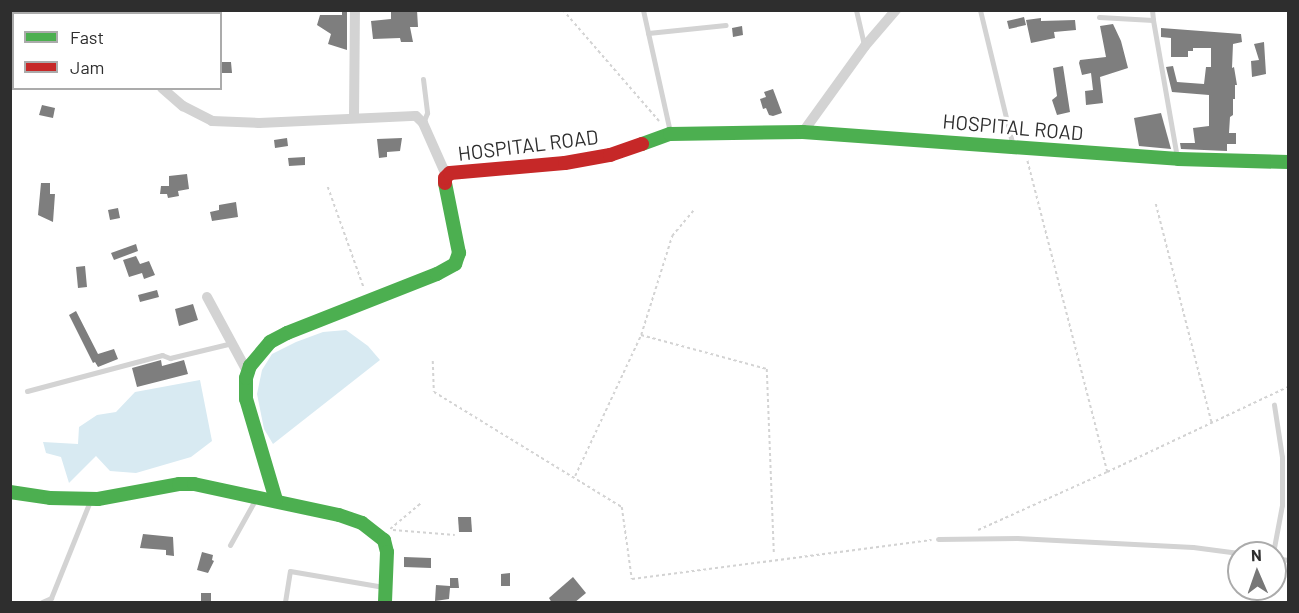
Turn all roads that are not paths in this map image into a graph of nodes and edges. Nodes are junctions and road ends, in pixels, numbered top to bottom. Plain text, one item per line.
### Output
1 (356, 10) edge
2 (642, 10) edge
3 (856, 10) edge
4 (896, 10) edge
5 (980, 10) edge
6 (1152, 10) edge
7 (1099, 17) dead end
8 (1153, 20) junction
9 (726, 25) dead end
10 (648, 33) junction
11 (865, 46) junction
12 (423, 79) dead end
13 (164, 90) edge
14 (354, 118) junction
15 (423, 123) junction
16 (803, 132) junction
17 (670, 134) junction
18 (1018, 147) junction
19 (1178, 159) junction
20 (1288, 162) edge
21 (446, 175) junction
22 (207, 297) dead end
23 (232, 343) junction
24 (248, 373) junction
25 (27, 391) dead end
26 (1274, 405) dead end
27 (10, 492) edge
28 (258, 496) junction
29 (90, 499) junction
30 (276, 500) junction
31 (938, 539) road end
32 (1275, 541) edge
33 (230, 545) dead end
34 (1227, 551) edge
35 (386, 587) junction
36 (42, 603) edge
37 (285, 603) edge
38 (385, 603) edge

1 - 14 street
2 - 10 lane
3 - 11 lane
4 - 11 street
5 - 18 lane
6 - 8 lane
7 - 8 lane
8 - 19 lane
9 - 10 lane
10 - 17 lane
11 - 16 street
12 - 15 lane
13 - 14 street
14 - 15 street
15 - 21 street
16 - 17 street, HOSPITAL ROAD
16 - 18 street, HOSPITAL ROAD
17 - 21 street, HOSPITAL ROAD
18 - 19 street, HOSPITAL ROAD
19 - 20 street, HOSPITAL ROAD
21 - 24 street, HOSPITAL ROAD
22 - 23 street
23 - 24 street
23 - 25 lane
24 - 30 street
26 - 32 lane
27 - 29 street
28 - 29 street
28 - 30 street
28 - 33 lane
29 - 36 lane
30 - 35 street
31 - 34 lane
35 - 37 lane
35 - 38 street

